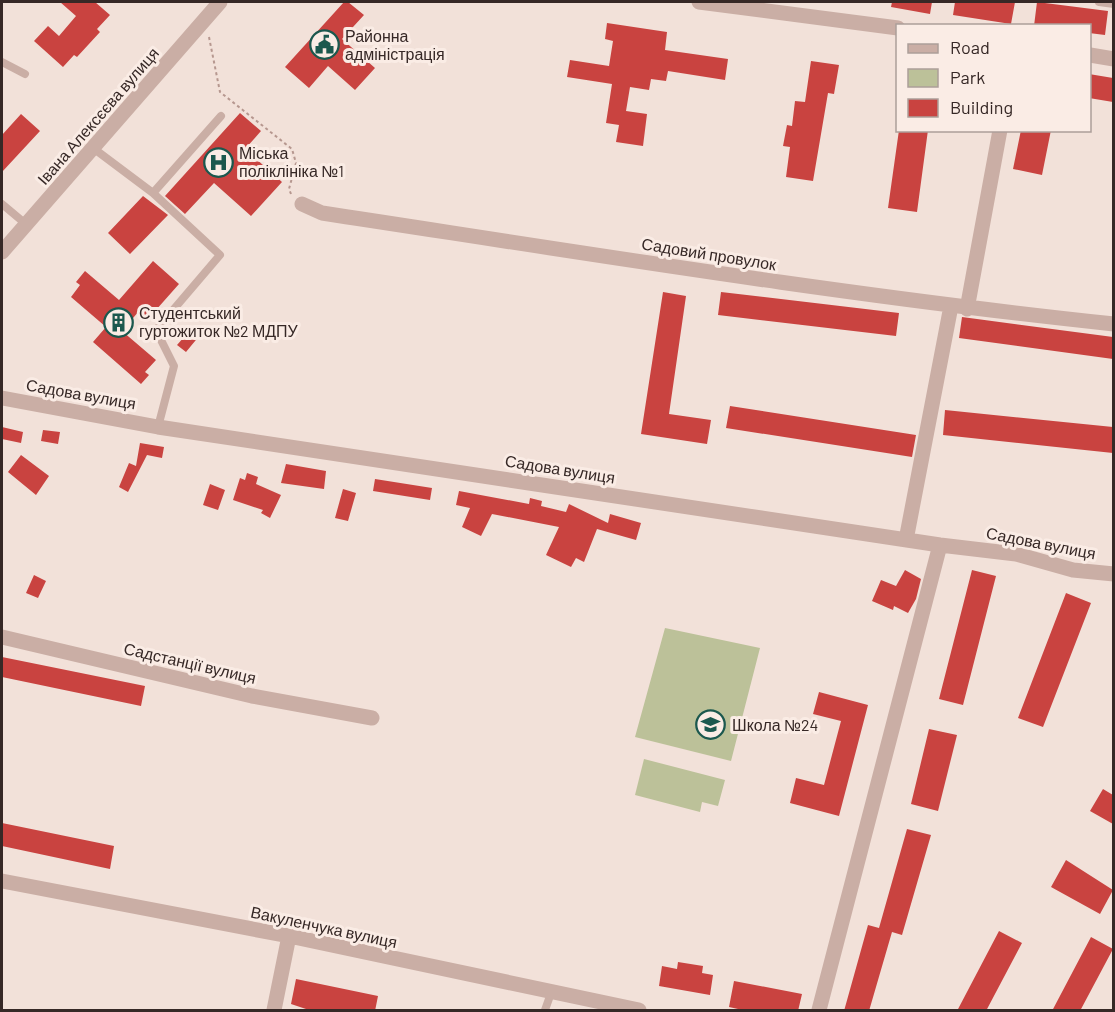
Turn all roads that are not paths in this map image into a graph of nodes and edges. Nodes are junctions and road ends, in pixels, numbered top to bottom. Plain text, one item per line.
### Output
1 (220, 2) edge
2 (699, 2) edge
3 (1099, 2) edge
4 (1113, 4) edge
5 (896, 28) edge
6 (1091, 55) edge
7 (1113, 59) edge
8 (2, 62) edge
9 (25, 74) dead end
10 (221, 116) dead end
11 (1000, 132) edge
12 (93, 148) junction
13 (153, 193) junction
14 (2, 204) edge
15 (302, 204) road end
16 (27, 225) junction
17 (2, 252) edge
18 (951, 306) junction
19 (967, 309) junction
20 (1113, 324) edge
21 (2, 398) edge
22 (158, 427) junction
23 (906, 540) junction
24 (940, 545) junction
25 (1113, 574) edge
26 (2, 637) edge
27 (372, 718) dead end
28 (2, 881) edge
29 (289, 936) junction
30 (551, 993) junction
31 (274, 1011) edge
32 (545, 1011) edge
33 (639, 1011) edge
34 (819, 1011) edge

1 - 12 street, Івана Алексєєва вулиця
2 - 5 street
3 - 4 lane
6 - 7 street
8 - 9 lane
10 - 13 lane
11 - 19 street
12 - 13 lane
12 - 16 street, Івана Алексєєва вулиця
13 - 22 lane
14 - 16 lane
15 - 18 street, Садовий провулок
16 - 17 street, Івана Алексєєва вулиця
18 - 19 street, Садовий провулок
18 - 23 street
19 - 20 street, Садовий провулок
21 - 22 street, Садова вулиця
22 - 23 street, Садова вулиця
23 - 24 street, Садова вулиця
24 - 25 street, Садова вулиця
24 - 34 street
26 - 27 street, Садстанції вулиця
28 - 29 street, Вакуленчука вулиця
29 - 30 street, Вакуленчука вулиця
29 - 31 street
30 - 32 lane
30 - 33 street, Вакуленчука вулиця

